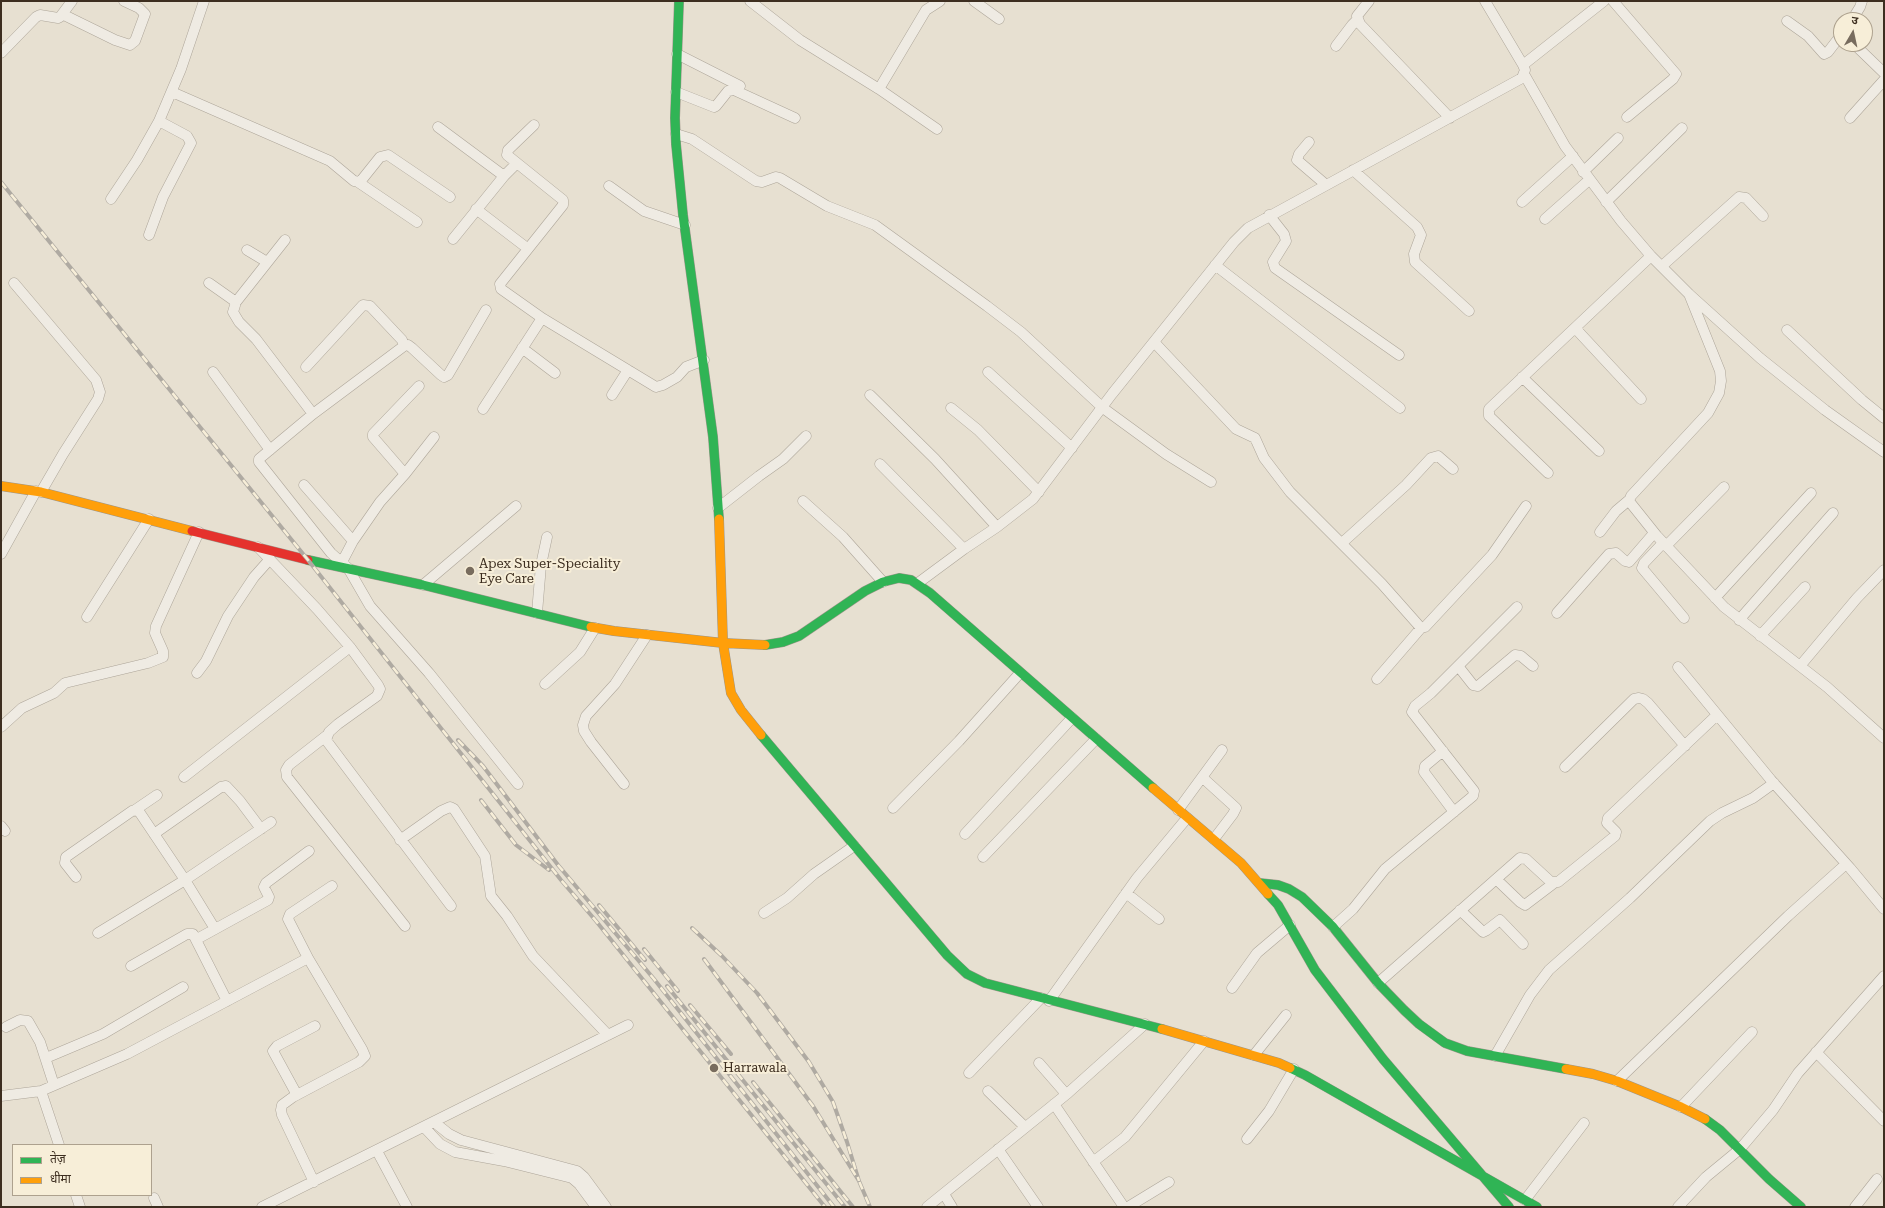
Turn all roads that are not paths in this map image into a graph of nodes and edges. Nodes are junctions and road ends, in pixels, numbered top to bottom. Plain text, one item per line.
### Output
1 (72, 1) edge
2 (124, 1) edge
3 (204, 1) edge
4 (678, 1) edge
5 (750, 1) edge
6 (940, 1) edge
7 (974, 1) edge
8 (1369, 1) edge
9 (1485, 1) edge
10 (1604, 1) edge
11 (1613, 1) edge
12 (1862, 1) edge
13 (1857, 12) edge
14 (64, 15) junction
15 (999, 19) dead end
16 (1358, 20) junction
17 (1787, 21) dead end
18 (1833, 45) edge
19 (1336, 46) dead end
20 (1863, 52) edge
21 (1, 53) edge
22 (677, 54) junction
23 (1883, 69) edge
24 (1524, 70) junction
25 (1884, 80) edge
26 (740, 86) dead end
27 (879, 89) junction
28 (172, 92) junction
29 (676, 92) junction
30 (795, 118) dead end
31 (1450, 118) junction
32 (1627, 118) dead end
33 (1850, 118) dead end
34 (159, 121) junction
35 (534, 125) dead end
36 (438, 126) dead end
37 (1682, 128) dead end
38 (937, 129) dead end
39 (676, 134) junction
40 (1618, 138) dead end
41 (1309, 142) dead end
42 (1572, 156) junction
43 (516, 163) junction
44 (1353, 170) junction
45 (504, 176) junction
46 (1586, 176) junction
47 (358, 182) junction
48 (1325, 184) junction
49 (608, 186) dead end
50 (450, 197) dead end
51 (111, 199) dead end
52 (1522, 202) dead end
53 (1606, 202) junction
54 (476, 209) junction
55 (1269, 215) junction
56 (1764, 216) dead end
57 (1545, 219) dead end
58 (417, 222) dead end
59 (685, 225) junction
60 (149, 235) dead end
61 (453, 239) dead end
62 (285, 240) dead end
63 (527, 248) junction
64 (247, 250) dead end
65 (1651, 256) junction
66 (267, 262) junction
67 (1215, 265) junction
68 (1662, 266) junction
69 (14, 283) dead end
70 (209, 283) dead end
71 (1689, 294) junction
72 (236, 302) junction
73 (486, 310) dead end
74 (1469, 311) dead end
75 (542, 318) junction
76 (1575, 328) junction
77 (1787, 330) dead end
78 (1154, 342) junction
79 (404, 346) junction
80 (522, 348) junction
81 (1399, 355) dead end
82 (704, 360) junction
83 (306, 367) dead end
84 (628, 370) junction
85 (213, 372) dead end
86 (988, 372) dead end
87 (555, 373) dead end
88 (1522, 377) junction
89 (419, 386) dead end
90 (612, 395) dead end
91 (870, 395) dead end
92 (1641, 399) dead end
93 (951, 408) dead end
94 (1103, 408) junction
95 (1400, 408) dead end
96 (483, 409) dead end
97 (313, 414) junction
98 (1884, 418) edge
99 (806, 436) dead end
100 (434, 437) dead end
101 (1072, 448) junction
102 (270, 450) junction
103 (1599, 451) dead end
104 (1884, 452) edge
105 (880, 464) dead end
106 (1453, 469) dead end
107 (1548, 473) dead end
108 (405, 474) junction
109 (1212, 482) dead end
110 (304, 485) dead end
111 (1, 486) edge
112 (1724, 486) dead end
113 (39, 491) junction
114 (1039, 492) junction
115 (1811, 493) dead end
116 (803, 500) dead end
117 (1629, 500) junction
118 (516, 506) dead end
119 (1526, 506) dead end
120 (718, 508) junction
121 (1833, 512) dead end
122 (149, 519) junction
123 (997, 527) junction
124 (199, 532) junction
125 (1600, 532) dead end
126 (1654, 533) junction
127 (547, 537) dead end
128 (353, 541) junction
129 (1342, 543) junction
130 (1664, 544) junction
131 (258, 547) junction
132 (964, 549) junction
133 (1, 554) edge
134 (270, 559) junction
135 (345, 565) junction
136 (1884, 570) edge
137 (883, 582) junction
138 (918, 583) junction
139 (423, 585) junction
140 (1805, 587) dead end
141 (1715, 598) junction
142 (1517, 608) dead end
143 (537, 613) junction
144 (1557, 613) dead end
145 (87, 617) dead end
146 (1684, 618) dead end
147 (1739, 620) junction
148 (595, 628) junction
149 (1421, 628) junction
150 (647, 635) junction
151 (1760, 636) junction
152 (723, 643) junction
153 (350, 647) junction
154 (1458, 666) junction
155 (1532, 666) dead end
156 (1800, 666) junction
157 (1678, 667) dead end
158 (197, 673) dead end
159 (1020, 673) junction
160 (1377, 679) dead end
161 (545, 684) dead end
162 (1717, 715) junction
163 (1072, 718) junction
164 (1, 727) edge
165 (326, 736) junction
166 (1884, 738) edge
167 (1096, 739) junction
168 (1685, 746) junction
169 (1222, 750) dead end
170 (1443, 751) junction
171 (1565, 767) dead end
172 (184, 777) dead end
173 (1203, 778) junction
174 (1774, 783) junction
175 (518, 784) dead end
176 (624, 784) dead end
177 (156, 795) dead end
178 (893, 808) dead end
179 (135, 810) junction
180 (1178, 810) junction
181 (1454, 812) junction
182 (1187, 818) junction
183 (271, 822) dead end
184 (261, 829) junction
185 (154, 834) junction
186 (965, 834) dead end
187 (1214, 839) junction
188 (400, 840) junction
189 (854, 846) junction
190 (310, 851) dead end
191 (983, 857) dead end
192 (1846, 864) junction
193 (76, 877) dead end
194 (1496, 879) junction
195 (185, 880) junction
196 (1259, 883) junction
197 (1554, 883) junction
198 (332, 886) dead end
199 (1126, 893) junction
200 (451, 906) dead end
201 (1884, 909) edge
202 (1460, 910) junction
203 (764, 913) dead end
204 (1159, 919) dead end
205 (1290, 925) junction
206 (405, 926) dead end
207 (1333, 927) junction
208 (215, 929) junction
209 (98, 933) dead end
210 (197, 939) junction
211 (1523, 944) dead end
212 (308, 958) junction
213 (131, 966) dead end
214 (1884, 976) edge
215 (1378, 983) junction
216 (183, 987) dead end
217 (1232, 988) dead end
218 (1045, 999) junction
219 (227, 1001) junction
220 (1286, 1015) dead end
221 (1145, 1024) junction
222 (628, 1025) dead end
223 (315, 1026) dead end
224 (6, 1027) dead end
225 (1752, 1032) dead end
226 (608, 1035) junction
227 (1204, 1041) junction
228 (1816, 1052) junction
229 (1254, 1055) junction
230 (1495, 1056) junction
231 (46, 1058) junction
232 (1039, 1063) dead end
233 (1294, 1069) junction
234 (969, 1073) dead end
235 (1617, 1081) junction
236 (54, 1085) junction
237 (988, 1090) dead end
238 (41, 1091) junction
239 (1066, 1094) junction
240 (297, 1095) junction
241 (1, 1096) edge
242 (1054, 1104) junction
243 (1682, 1107) junction
244 (1884, 1121) edge
245 (1584, 1123) dead end
246 (429, 1124) junction
247 (1025, 1127) junction
248 (1247, 1139) dead end
249 (59, 1144) edge
250 (998, 1149) junction
251 (1740, 1149) junction
252 (377, 1150) junction
253 (1093, 1162) junction
254 (577, 1176) junction
255 (1485, 1178) junction
256 (1877, 1179) dead end
257 (314, 1182) junction
258 (1169, 1182) dead end
259 (944, 1194) junction
260 (76, 1196) edge
261 (1525, 1200) junction
262 (80, 1207) edge
263 (262, 1207) edge
264 (407, 1207) edge
265 (596, 1207) edge
266 (606, 1207) edge
267 (928, 1207) edge
268 (952, 1207) edge
269 (1038, 1207) edge
270 (1124, 1207) edge
271 (1128, 1207) edge
272 (1509, 1207) edge
273 (1537, 1207) edge
274 (1678, 1207) edge
275 (1801, 1207) edge
276 (1855, 1207) edge

1 - 14 street
2 - 14 street
3 - 28 street
4 - 22 street
5 - 27 street
6 - 27 street
7 - 15 street
8 - 16 street
9 - 24 street
10 - 24 street
11 - 32 street
12 - 13 street
14 - 21 street
16 - 19 street
16 - 31 street
17 - 18 street
20 - 23 street
22 - 26 street
22 - 29 street
24 - 31 street
24 - 42 street
25 - 33 street
27 - 38 street
28 - 34 street
28 - 47 street
29 - 30 street
29 - 39 street
31 - 44 street
34 - 51 street
34 - 60 street
35 - 43 street
36 - 45 street
37 - 53 street
39 - 59 street
39 - 94 street
40 - 46 street
41 - 48 street
42 - 46 street
42 - 52 street
43 - 45 street
43 - 63 street
44 - 48 street
44 - 74 street
45 - 54 street
46 - 53 street
46 - 57 street
47 - 50 street
47 - 58 street
48 - 55 street
49 - 59 street
53 - 65 street
54 - 61 street
54 - 63 street
55 - 67 street
55 - 81 street
56 - 68 street
59 - 82 street
62 - 66 street
63 - 75 street
64 - 66 street
65 - 68 street
65 - 76 street
66 - 72 street
67 - 78 street
67 - 95 street
68 - 71 street
69 - 113 street
70 - 72 street
71 - 104 street
71 - 117 street
72 - 97 street
73 - 79 street
75 - 80 street
75 - 84 street
76 - 88 street
76 - 92 street
77 - 98 street
78 - 94 street
78 - 129 street
79 - 83 street
79 - 97 street
80 - 87 street
80 - 96 street
82 - 84 street
82 - 120 street
84 - 90 street
85 - 102 street
86 - 101 street
88 - 103 street
88 - 107 street
89 - 108 street
91 - 123 street
93 - 114 street
94 - 101 street
94 - 109 street
97 - 102 street
99 - 120 street
100 - 108 street
101 - 114 street
102 - 135 street
105 - 132 street
106 - 129 street
108 - 128 street
110 - 128 street
111 - 113 street
112 - 130 street
113 - 122 street
113 - 133 street
114 - 123 street
115 - 141 street
116 - 137 street
117 - 125 street
117 - 126 street
118 - 139 street
119 - 149 street
120 - 152 street
121 - 147 street
122 - 124 street
122 - 145 street
123 - 132 street
124 - 131 street
124 - 164 street
126 - 130 street
126 - 144 street
127 - 143 street
128 - 135 street
129 - 149 street
130 - 141 street
130 - 146 street
131 - 134 street
131 - 135 street
132 - 138 street
134 - 153 street
134 - 158 street
135 - 139 street
135 - 175 street
136 - 156 street
137 - 138 street
137 - 152 street
138 - 159 street
139 - 143 street
140 - 151 street
141 - 147 street
142 - 154 street
143 - 148 street
147 - 151 street
148 - 150 street
148 - 161 street
149 - 160 street
150 - 152 street
150 - 176 street
151 - 156 street
152 - 189 street
153 - 165 street
153 - 172 street
154 - 155 street
154 - 170 street
156 - 166 street
157 - 162 street
159 - 163 street
159 - 178 street
162 - 168 street
162 - 174 street
163 - 167 street
163 - 186 street
165 - 188 street
165 - 206 street
167 - 180 street
167 - 191 street
168 - 171 street
168 - 197 street
169 - 173 street
170 - 181 street
170 - 181 street
173 - 180 street
173 - 187 street
174 - 192 street
174 - 230 street
177 - 179 street
179 - 185 street
179 - 193 street
180 - 182 street
181 - 207 street
182 - 187 street
182 - 199 street
183 - 184 street
184 - 185 street
184 - 195 street
185 - 195 street
187 - 196 street
188 - 200 street
188 - 226 street
189 - 203 street
189 - 218 street
190 - 208 street
192 - 201 street
192 - 235 street
194 - 197 street
194 - 197 street
194 - 202 street
195 - 208 street
195 - 209 street
196 - 205 street
196 - 207 street
198 - 212 street
199 - 204 street
199 - 218 street
202 - 211 street
202 - 215 street
205 - 217 street
205 - 255 street
207 - 215 street
208 - 210 street
210 - 213 street
210 - 219 street
212 - 219 street
212 - 240 street
214 - 228 street
215 - 230 street
216 - 231 street
218 - 221 street
218 - 234 street
219 - 236 street
220 - 229 street
221 - 227 street
221 - 239 street
222 - 226 street
223 - 240 street
224 - 231 street
225 - 243 street
226 - 246 street
227 - 229 street
227 - 253 street
228 - 244 street
228 - 251 street
229 - 233 street
230 - 235 street
231 - 236 street
232 - 239 street
233 - 248 street
233 - 255 street
235 - 243 street
236 - 238 street
237 - 247 street
238 - 241 street
238 - 249 street
239 - 242 street
240 - 257 street
242 - 247 street
242 - 253 street
243 - 251 street
245 - 261 street
246 - 252 street
246 - 254 street
247 - 250 street
250 - 259 street
250 - 269 street
251 - 274 street
251 - 275 street
252 - 257 street
252 - 264 street
253 - 270 street
254 - 265 street
254 - 266 street
255 - 261 street
255 - 272 street
256 - 276 street
257 - 263 street
258 - 271 street
259 - 267 street
259 - 268 street
260 - 262 street
261 - 273 street

